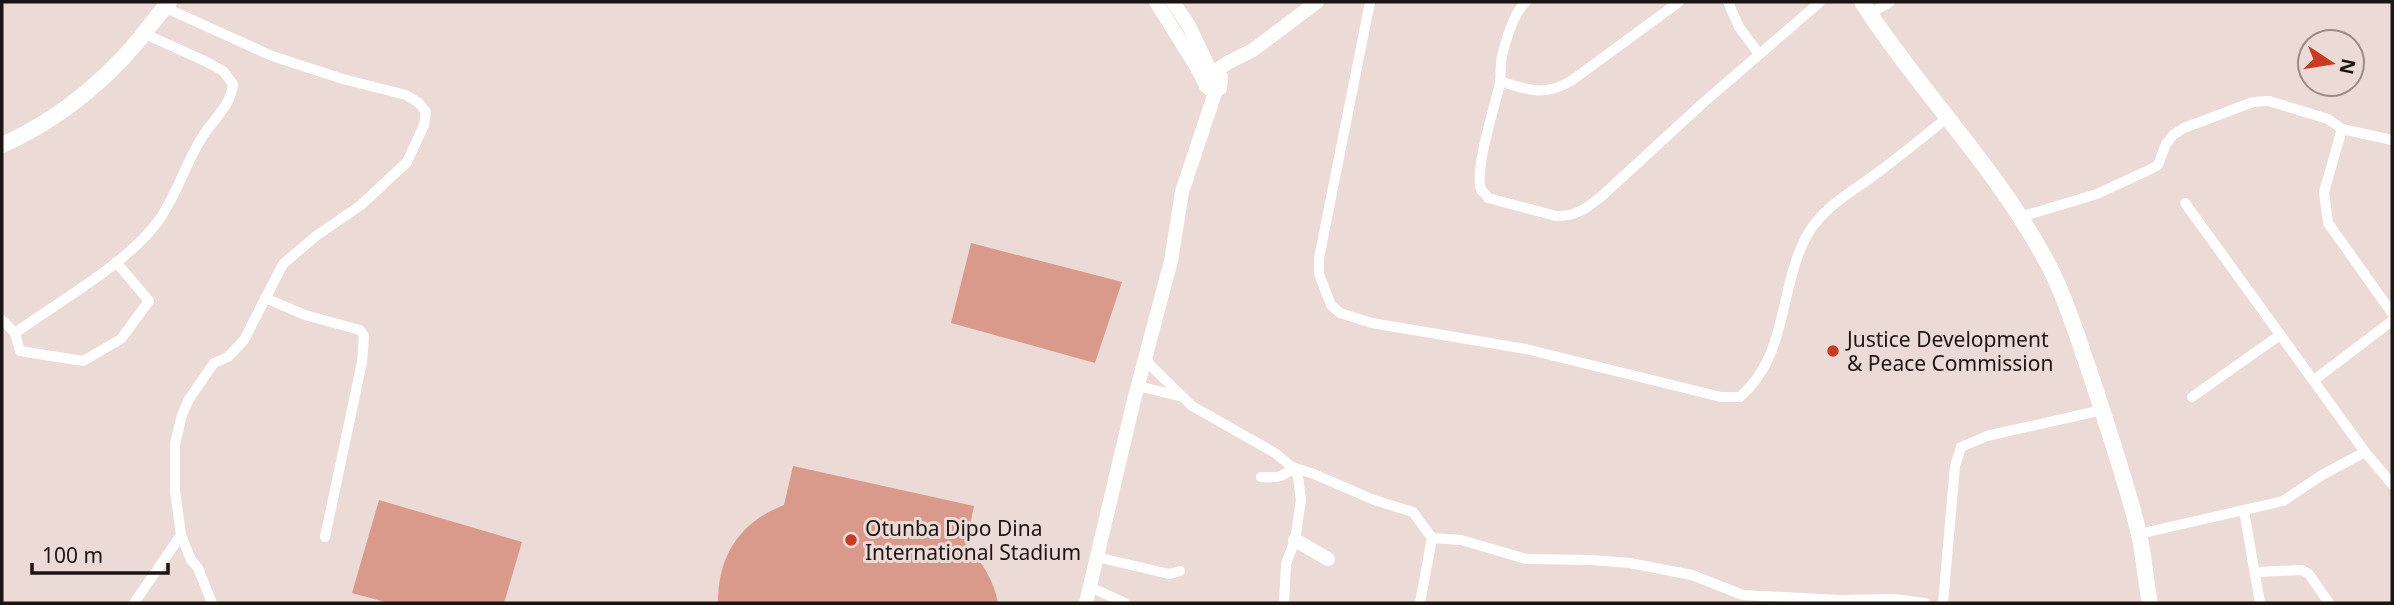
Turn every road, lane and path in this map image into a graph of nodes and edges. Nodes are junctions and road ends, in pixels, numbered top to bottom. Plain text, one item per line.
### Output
1 (1156, 2) edge
2 (1173, 2) edge
3 (1317, 2) edge
4 (1370, 2) edge
5 (1526, 2) edge
6 (1679, 2) edge
7 (1728, 2) edge
8 (1820, 2) edge
9 (1890, 2) edge
10 (168, 5) edge
11 (1866, 8) edge
12 (145, 34) junction
13 (1759, 54) junction
14 (1214, 81) junction
15 (1500, 81) junction
16 (1948, 117) junction
17 (2342, 129) junction
18 (2392, 140) edge
19 (2, 145) edge
20 (2185, 203) dead end
21 (2020, 217) junction
22 (116, 262) junction
23 (265, 298) junction
24 (2392, 313) edge
25 (2, 320) edge
26 (2392, 321) edge
27 (15, 333) junction
28 (2280, 335) junction
29 (1146, 357) junction
30 (2314, 380) junction
31 (1138, 386) junction
32 (1183, 397) junction
33 (2192, 397) dead end
34 (2102, 411) junction
35 (2365, 452) junction
36 (1292, 467) junction
37 (1261, 477) dead end
38 (2392, 484) edge
39 (2244, 511) junction
40 (2140, 534) junction
41 (181, 535) junction
42 (325, 537) dead end
43 (1432, 538) junction
44 (1295, 540) junction
45 (1097, 556) junction
46 (1328, 559) dead end
47 (1180, 571) dead end
48 (2256, 572) junction
49 (1090, 587) junction
50 (1881, 602) edge
51 (134, 603) edge
52 (212, 603) edge
53 (1086, 603) edge
54 (1125, 603) edge
55 (1284, 603) edge
56 (1420, 603) edge
57 (1925, 603) edge
58 (1943, 603) edge
59 (2150, 603) edge
60 (2260, 603) edge
61 (2329, 603) edge

1 - 14 street
2 - 14 street
3 - 14 street
4 - 16 street
5 - 15 street
6 - 15 street
7 - 13 street
8 - 13 street
9 - 11 street
10 - 12 main road
10 - 23 street
11 - 16 main road
12 - 19 main road
12 - 22 street
13 - 15 street
14 - 29 street
16 - 21 main road
17 - 18 street
17 - 21 street
17 - 24 street
20 - 28 street
21 - 34 main road
22 - 27 street
22 - 27 street
23 - 41 street
23 - 42 street
25 - 27 street
26 - 30 street
28 - 30 street
28 - 33 street
29 - 31 street
29 - 32 street
30 - 35 street
31 - 32 street
31 - 45 street
32 - 36 street
34 - 40 main road
34 - 58 street
35 - 38 street
35 - 39 street
36 - 37 street
36 - 43 street
36 - 44 street
39 - 40 street
39 - 48 street
40 - 59 main road
41 - 51 street
41 - 52 street
43 - 50 street
43 - 56 street
44 - 46 street
44 - 55 street
45 - 47 street
45 - 49 street
48 - 60 street
48 - 61 street
49 - 53 street
49 - 54 street
50 - 57 street

